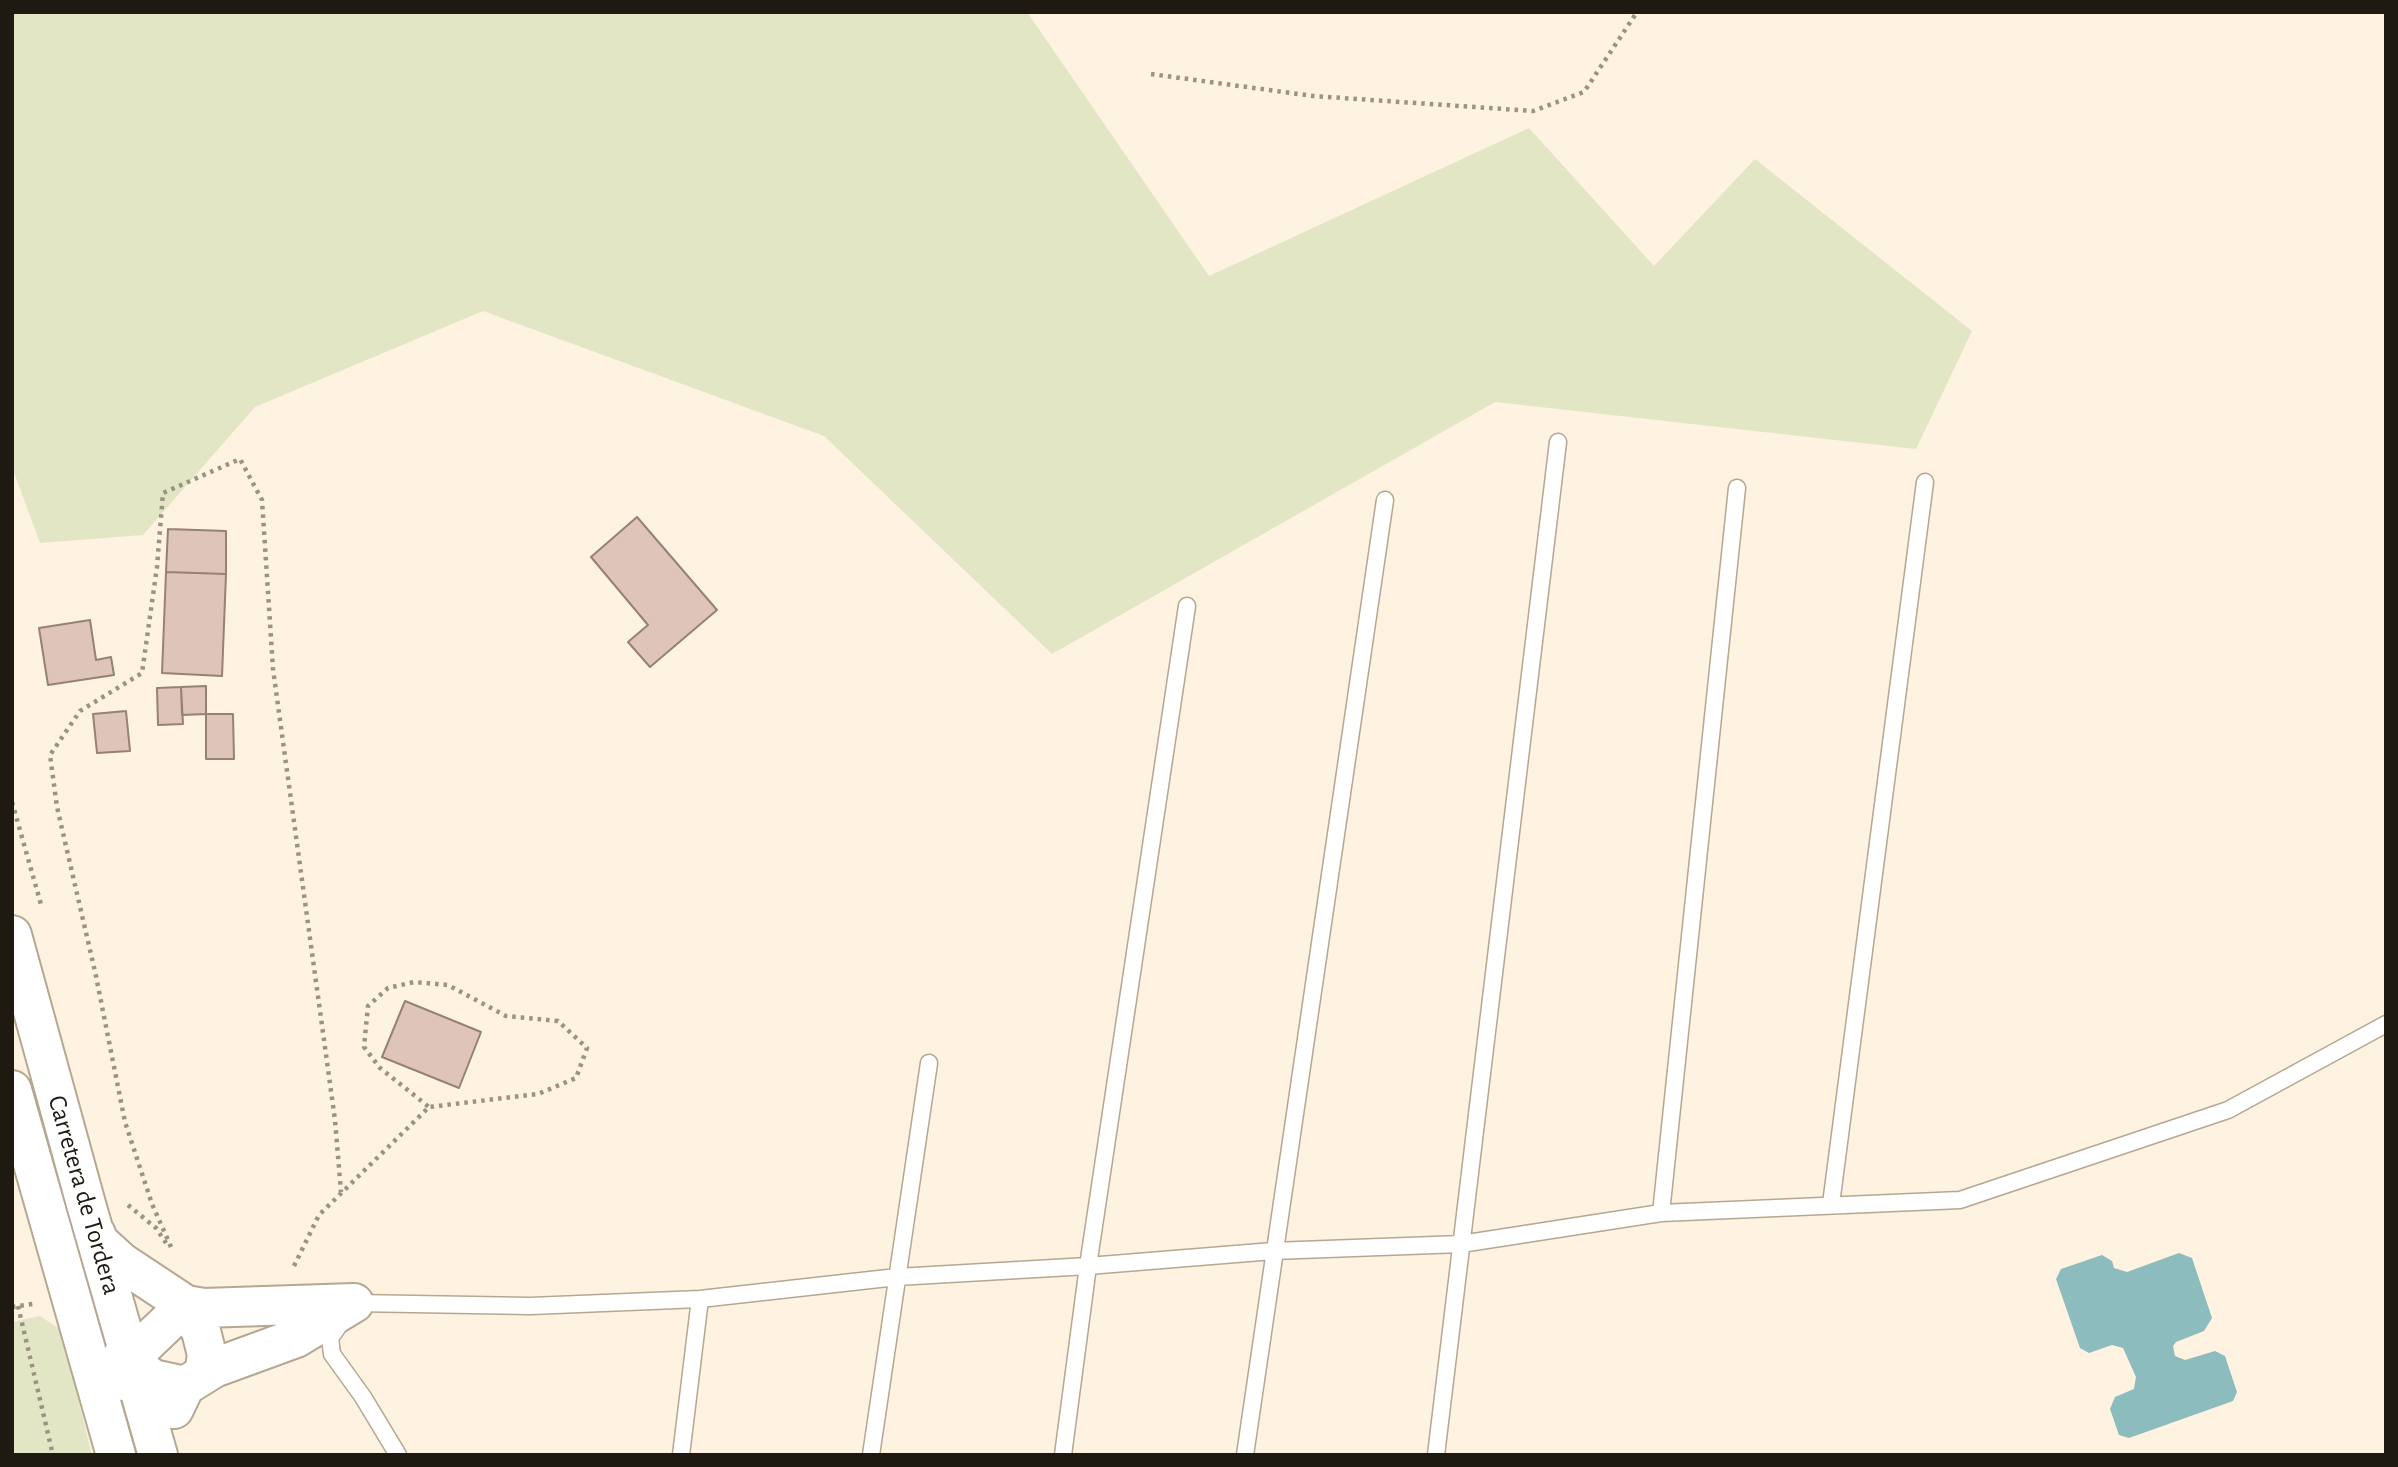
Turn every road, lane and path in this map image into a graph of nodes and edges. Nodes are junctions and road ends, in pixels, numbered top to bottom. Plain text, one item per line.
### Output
1 (1637, 12) edge
2 (1151, 75) dead end
3 (1558, 442) dead end
4 (1925, 482) dead end
5 (1737, 488) dead end
6 (1385, 500) dead end
7 (1187, 606) dead end
8 (12, 802) edge
9 (29, 927) edge
10 (12, 1012) edge
11 (2386, 1024) edge
12 (929, 1063) dead end
13 (12, 1090) edge
14 (429, 1107) junction
15 (341, 1192) junction
16 (86, 1204) junction
17 (127, 1204) dead end
18 (1831, 1204) junction
19 (1661, 1213) junction
20 (1461, 1244) junction
21 (1273, 1251) junction
22 (1088, 1266) junction
23 (897, 1276) junction
24 (701, 1299) junction
25 (354, 1303) junction
26 (186, 1305) junction
27 (18, 1306) dead end
28 (277, 1306) junction
29 (132, 1364) junction
30 (195, 1380) junction
31 (394, 1453) edge
32 (53, 1455) edge
33 (116, 1455) edge
34 (139, 1455) edge
35 (159, 1455) edge
36 (681, 1455) edge
37 (871, 1455) edge
38 (1063, 1455) edge
39 (1245, 1455) edge
40 (1436, 1455) edge

1 - 2 path
3 - 20 lane
4 - 18 lane
5 - 19 lane
6 - 21 lane
7 - 22 lane
8 - 9 path
9 - 16 main road, Carretera de Tordera
10 - 29 main road
11 - 18 lane
12 - 23 lane
13 - 33 main road
14 - 14 path
14 - 15 path
15 - 17 path
15 - 28 path
16 - 26 main road
16 - 29 main road, Carretera de Tordera
18 - 19 lane
19 - 20 lane
20 - 21 lane
20 - 40 lane
21 - 22 lane
21 - 39 lane
22 - 23 lane
22 - 38 lane
23 - 24 lane
23 - 37 lane
24 - 25 lane
24 - 36 lane
25 - 28 main road
25 - 30 main road
25 - 31 lane
26 - 28 main road
26 - 29 main road
26 - 30 main road
27 - 32 path
29 - 30 main road
29 - 34 main road
29 - 35 main road, Carretera de Tordera
30 - 35 main road

